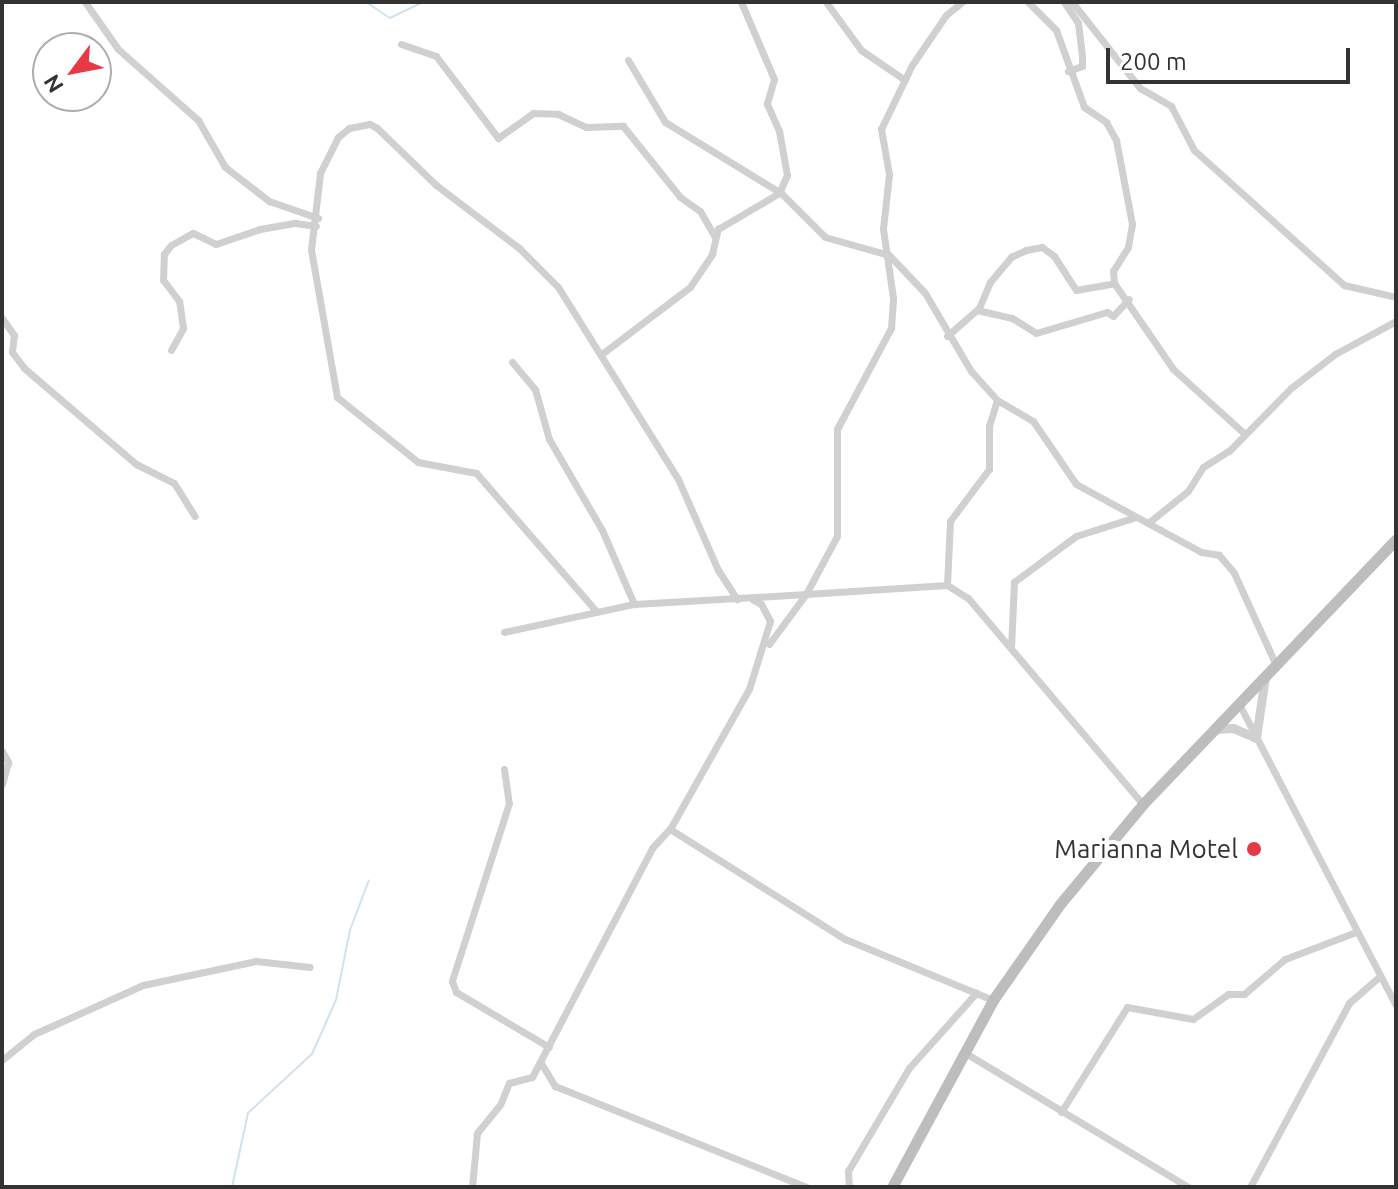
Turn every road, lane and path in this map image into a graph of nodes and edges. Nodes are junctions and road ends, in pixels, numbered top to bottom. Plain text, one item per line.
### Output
1 (85, 2) edge
2 (741, 2) edge
3 (826, 2) edge
4 (962, 2) edge
5 (1028, 2) edge
6 (1064, 2) edge
7 (1072, 2) edge
8 (401, 44) dead end
9 (628, 60) dead end
10 (1068, 71) junction
11 (905, 80) junction
12 (779, 193) junction
13 (317, 222) junction
14 (715, 237) junction
15 (889, 255) junction
16 (1114, 283) junction
17 (1396, 297) edge
18 (1129, 299) junction
19 (977, 310) junction
20 (2, 318) edge
21 (1396, 321) edge
22 (947, 336) junction
23 (171, 350) dead end
24 (603, 353) junction
25 (512, 362) dead end
26 (997, 400) junction
27 (1245, 434) junction
28 (195, 516) dead end
29 (1133, 518) junction
30 (1148, 523) junction
31 (1396, 539) edge
32 (947, 585) junction
33 (806, 594) junction
34 (737, 599) junction
35 (747, 599) junction
36 (634, 604) junction
37 (597, 612) junction
38 (504, 632) dead end
39 (1011, 648) junction
40 (762, 656) junction
41 (1276, 665) junction
42 (1265, 676) junction
43 (1239, 704) junction
44 (1215, 729) junction
45 (1256, 738) junction
46 (2, 751) edge
47 (504, 769) dead end
48 (2, 784) edge
49 (1143, 804) junction
50 (670, 829) junction
51 (1356, 932) junction
52 (310, 967) dead end
53 (1380, 976) junction
54 (976, 993) junction
55 (993, 1000) junction
56 (1396, 1005) edge
57 (549, 1047) junction
58 (967, 1054) junction
59 (2, 1060) edge
60 (541, 1063) junction
61 (1061, 1112) junction
62 (472, 1187) edge
63 (806, 1187) edge
64 (849, 1187) edge
65 (892, 1187) edge
66 (1188, 1187) edge
67 (1250, 1187) edge

1 - 13 street
2 - 12 street
3 - 11 street
4 - 11 street
5 - 10 street
6 - 10 street
7 - 17 street
8 - 14 street
9 - 12 street
10 - 16 street
11 - 15 street
12 - 14 street
12 - 15 street
13 - 23 street
13 - 24 street
13 - 37 street
14 - 24 street
15 - 22 street
15 - 33 street
16 - 18 street
16 - 19 street
18 - 19 street
18 - 27 street
19 - 22 street
20 - 28 street
21 - 27 street
22 - 26 street
24 - 34 street
25 - 36 street
26 - 29 street
26 - 32 street
27 - 30 street
29 - 30 street
29 - 39 street
30 - 41 street
31 - 41 main road
32 - 33 street
32 - 39 street
33 - 35 street
33 - 40 street
34 - 35 street
34 - 36 street
35 - 40 street
36 - 37 street
37 - 38 street
39 - 49 street
40 - 50 street
41 - 42 main road
42 - 43 main road
42 - 45 street
43 - 44 main road
43 - 45 street
44 - 45 street
44 - 49 main road
45 - 51 street
46 - 48 street
47 - 57 street
49 - 55 main road
50 - 54 street
50 - 57 street
51 - 53 street
51 - 61 street
52 - 59 street
53 - 56 street
53 - 67 street
54 - 55 street
54 - 64 street
55 - 58 main road
57 - 60 street
58 - 61 street
58 - 65 main road
60 - 62 street
60 - 63 street
61 - 66 street

